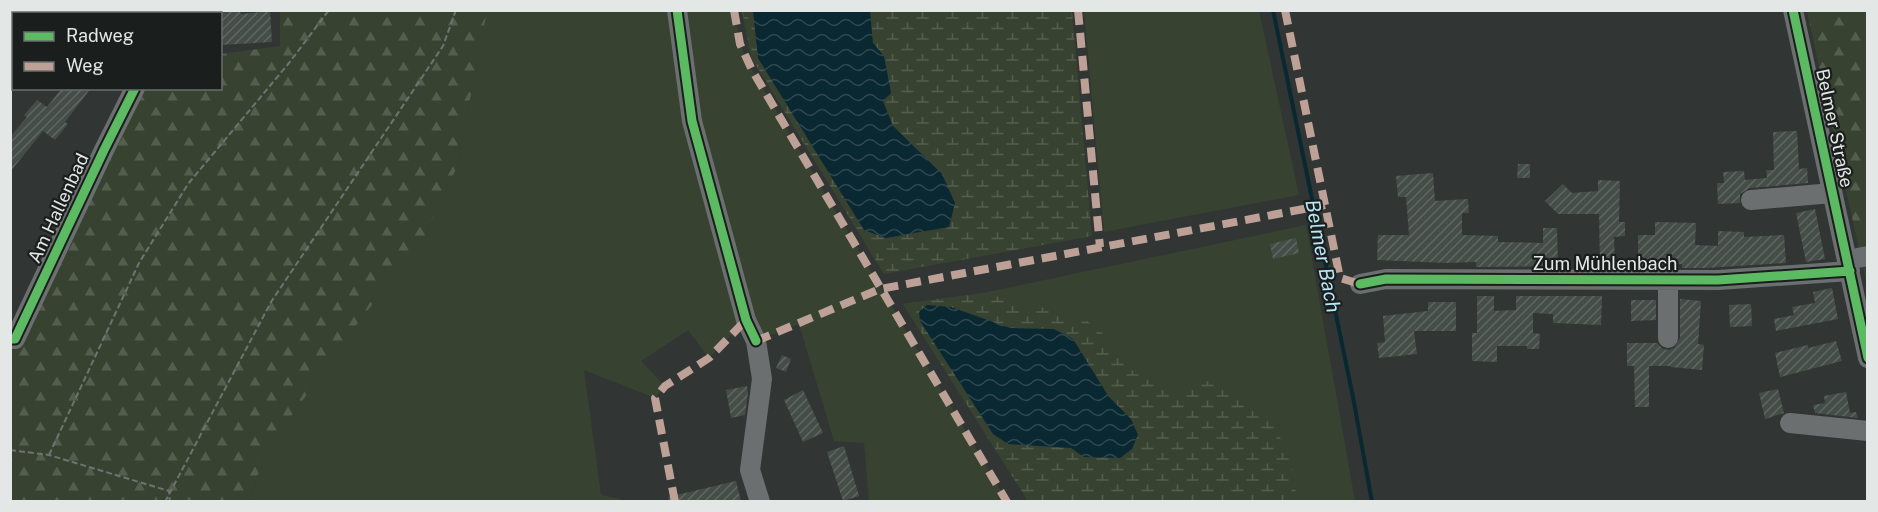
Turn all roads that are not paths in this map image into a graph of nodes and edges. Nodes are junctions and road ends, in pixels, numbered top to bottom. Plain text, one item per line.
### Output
1 (677, 10) edge
2 (1793, 10) edge
3 (134, 90) edge
4 (1832, 194) junction
5 (1751, 200) dead end
6 (1868, 256) edge
7 (1848, 265) junction
8 (1668, 280) junction
9 (1360, 284) dead end
10 (1668, 338) dead end
11 (10, 339) edge
12 (1868, 358) edge
13 (1790, 423) dead end
14 (1868, 431) edge
15 (760, 501) edge

1 - 15 street
2 - 4 street, Belmer Straße
3 - 11 street, Am Hallenbad
4 - 5 street
4 - 7 street, Belmer Straße
6 - 7 street, Zum Mühlenbach
7 - 8 street, Zum Mühlenbach
7 - 12 street, Belmer Straße
8 - 9 street, Zum Mühlenbach
8 - 10 street
13 - 14 street

